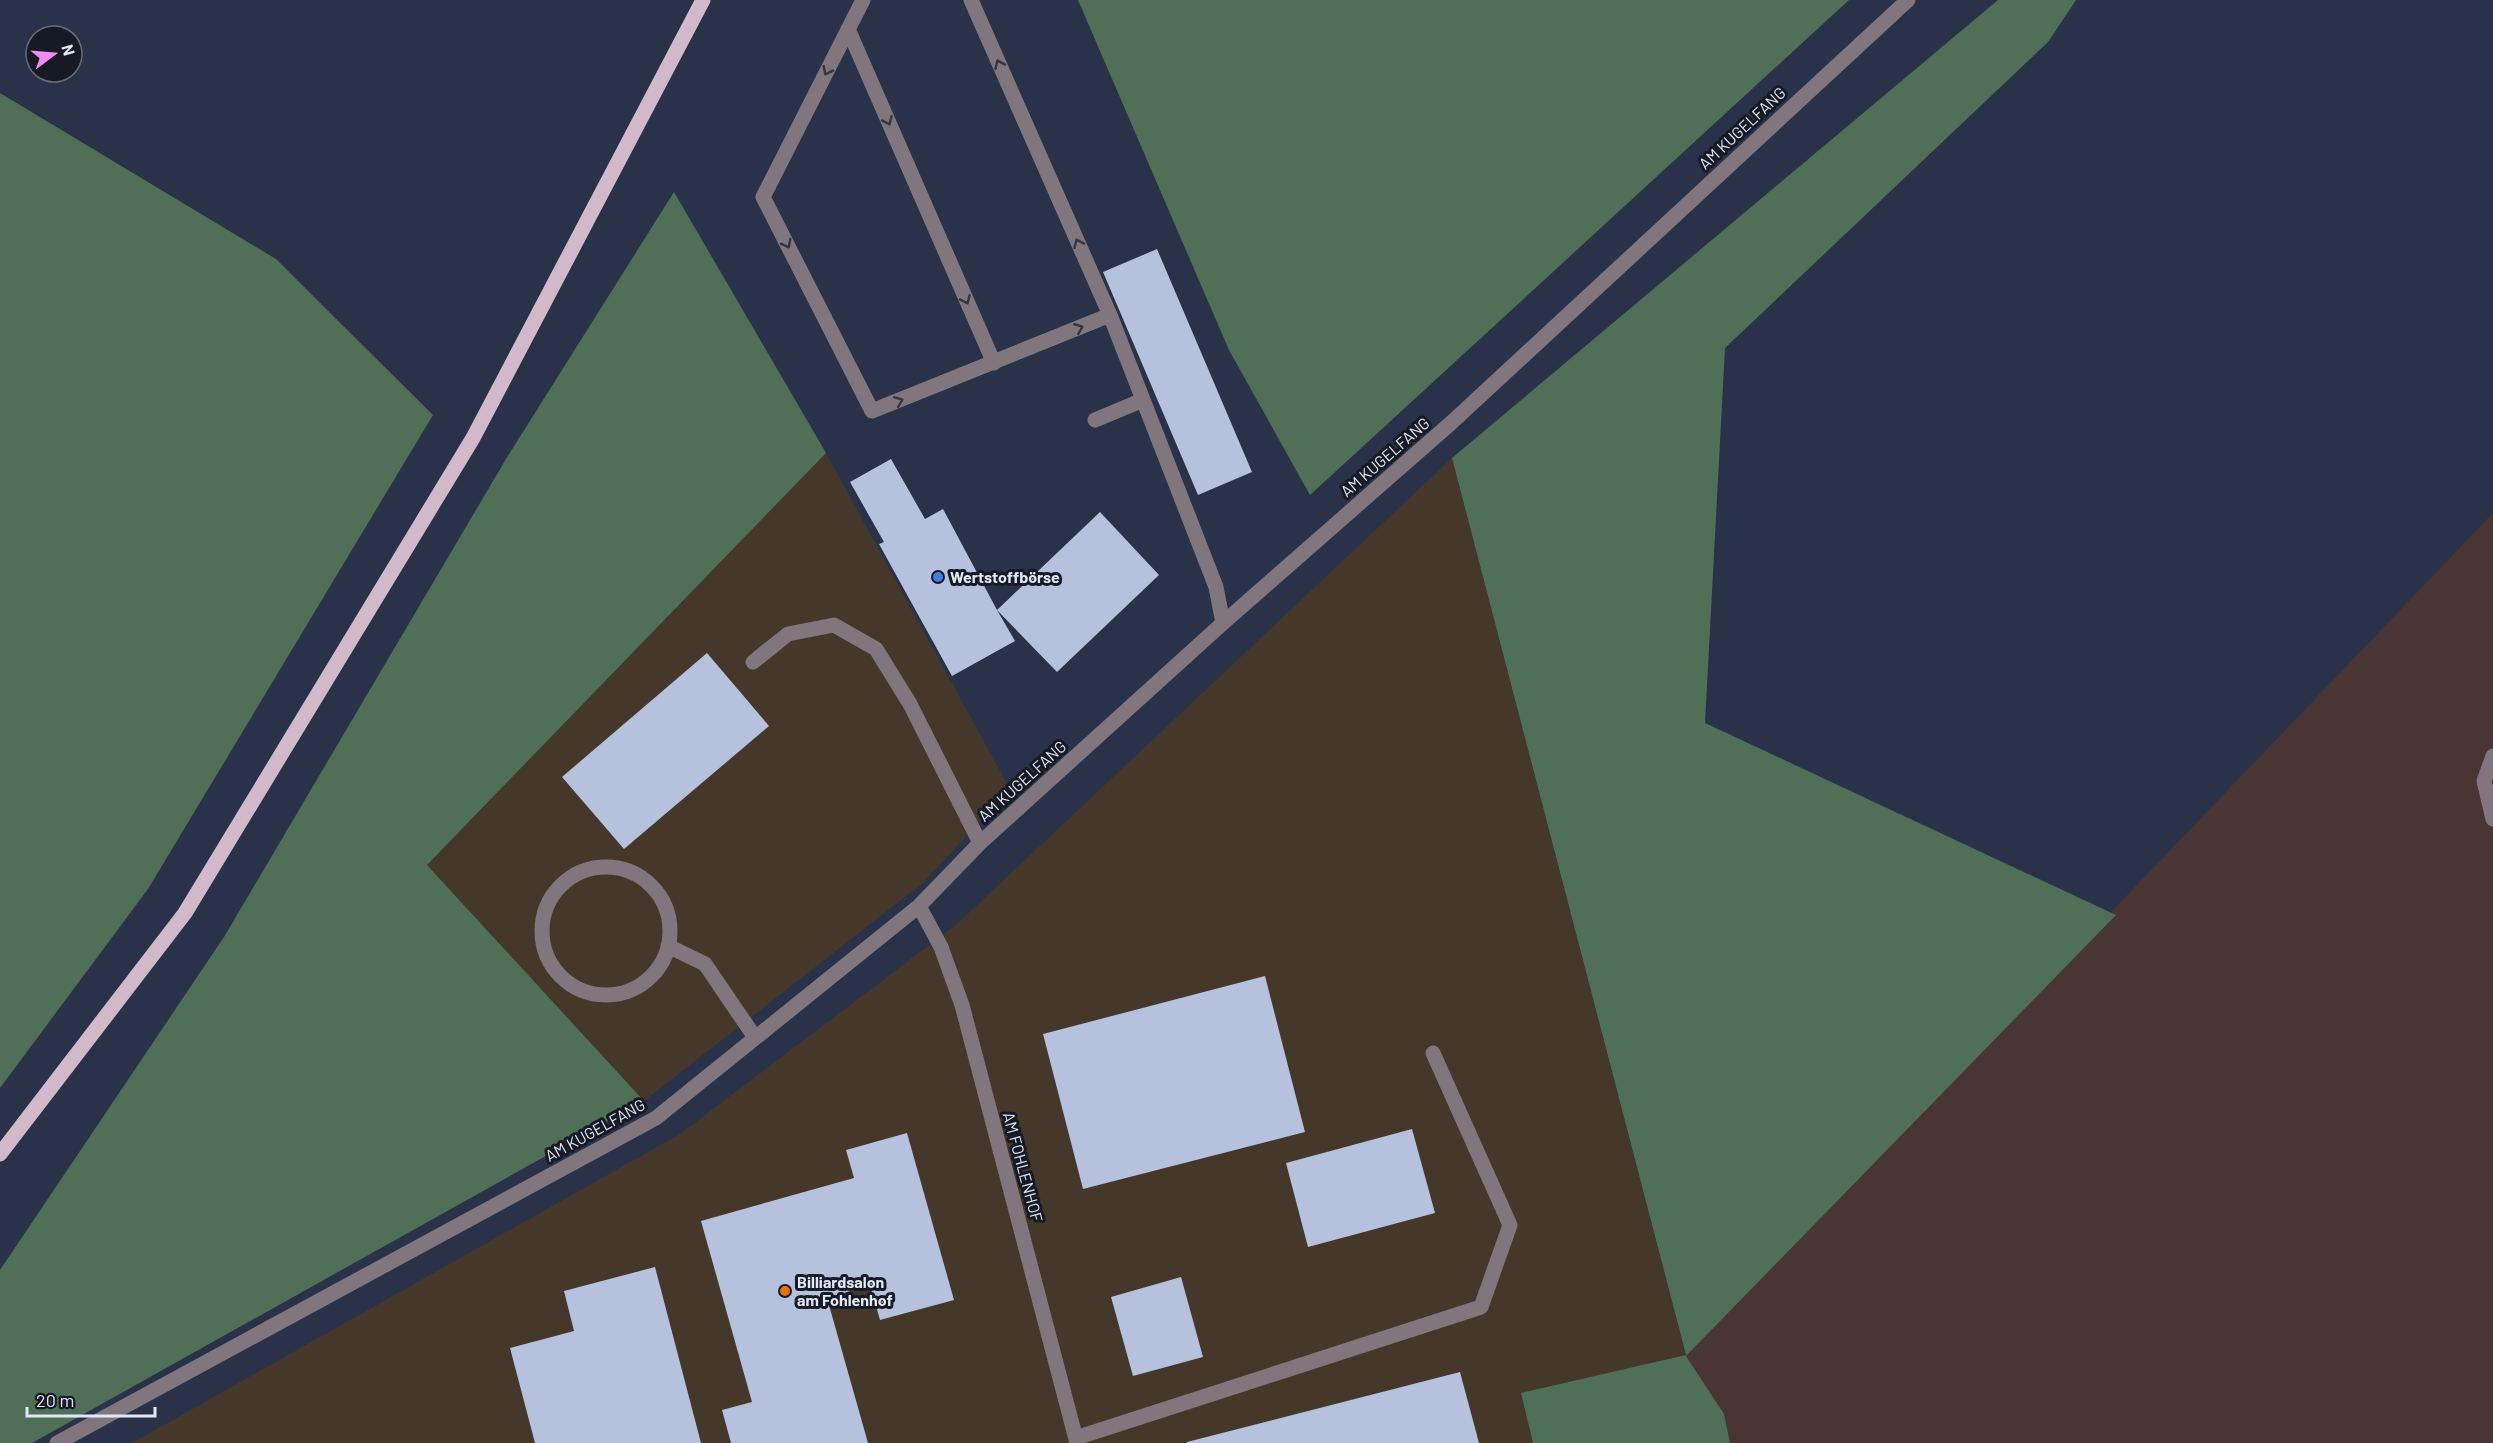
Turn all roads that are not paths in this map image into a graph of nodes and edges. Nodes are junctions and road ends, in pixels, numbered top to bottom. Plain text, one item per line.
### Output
1 (703, 0) edge
2 (863, 0) edge
3 (971, 0) edge
4 (1908, 0) edge
5 (848, 29) junction
6 (1110, 315) junction
7 (994, 363) junction
8 (1143, 400) junction
9 (1095, 420) dead end
10 (1223, 623) junction
11 (753, 662) dead end
12 (2493, 756) edge
13 (2493, 819) edge
14 (980, 843) junction
15 (919, 906) junction
16 (668, 946) junction
17 (754, 1036) junction
18 (1433, 1053) dead end
19 (0, 1154) edge
20 (1076, 1441) edge
21 (57, 1443) edge

1 - 19 main road
2 - 5 street
6 -> 3 street
4 - 10 street, AM KUGELFANG
5 -> 7 street
5 -> 7 street
7 -> 6 street
6 - 8 street
8 - 9 street
8 - 10 street
10 - 14 street, AM KUGELFANG
11 - 14 street
12 - 13 street
14 - 15 street, AM KUGELFANG
15 - 17 street, AM KUGELFANG
15 - 20 street, AM FOHLENHOF
16 - 16 street
16 - 17 street
17 - 21 street, AM KUGELFANG
18 - 20 street

